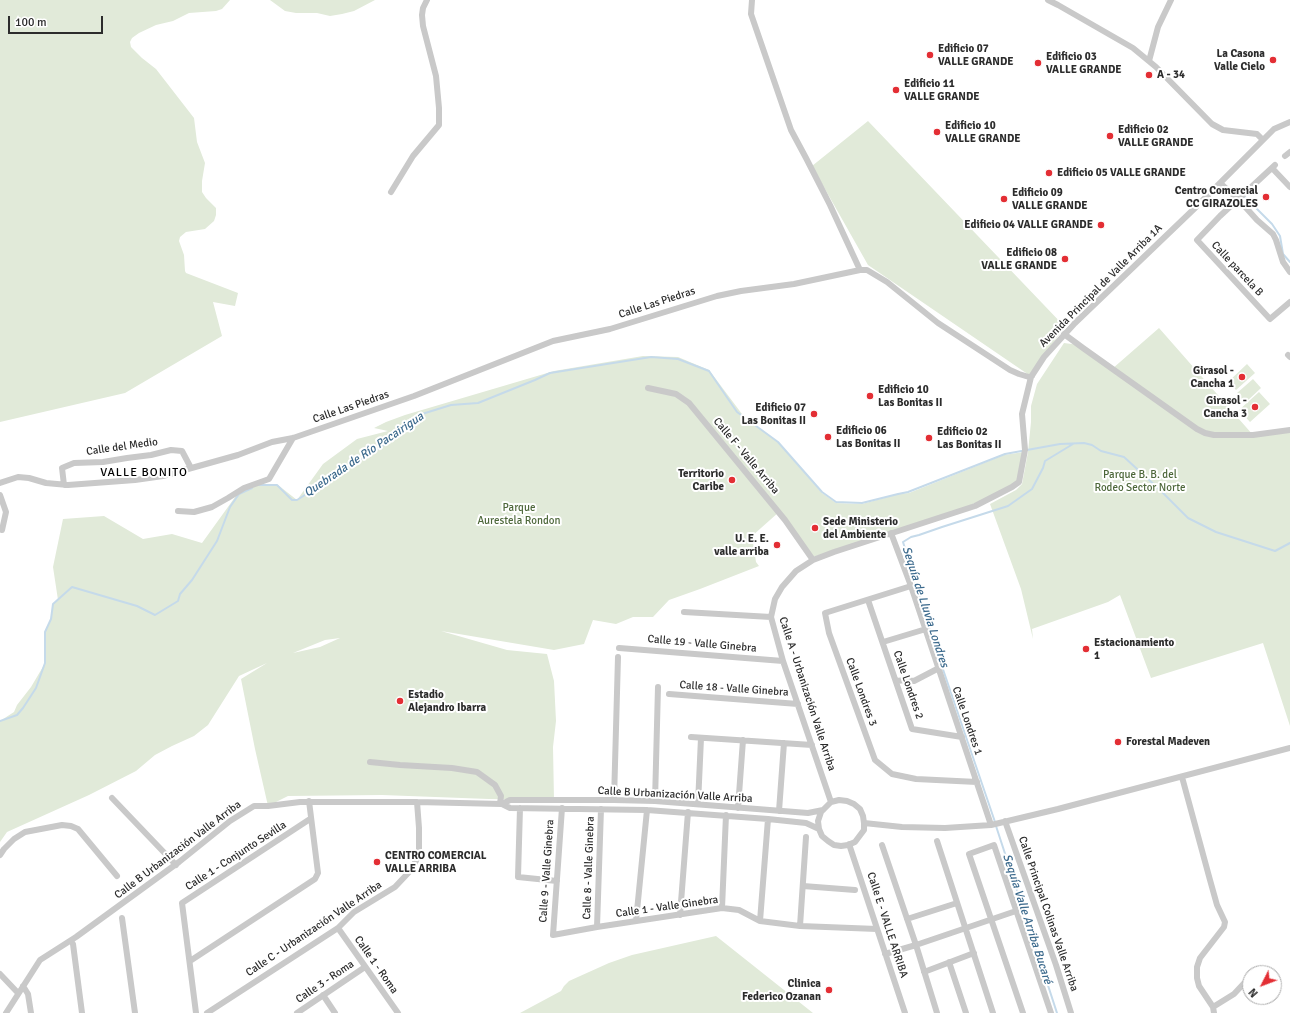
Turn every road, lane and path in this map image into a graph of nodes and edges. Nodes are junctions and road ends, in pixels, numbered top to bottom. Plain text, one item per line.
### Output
1 (427, 0) edge
2 (752, 0) edge
3 (1048, 0) edge
4 (1171, 0) edge
5 (1149, 61) junction
6 (1290, 122) edge
7 (1263, 140) junction
8 (1220, 183) junction
9 (1290, 187) edge
10 (391, 192) dead end
11 (1238, 200) junction
12 (860, 270) junction
13 (1290, 272) edge
14 (1290, 302) edge
15 (1064, 334) junction
16 (1032, 376) junction
17 (648, 388) dead end
18 (1290, 430) edge
19 (293, 438) junction
20 (191, 468) junction
21 (0, 483) edge
22 (64, 485) junction
23 (0, 495) edge
24 (178, 511) dead end
25 (2, 530) dead end
26 (891, 533) junction
27 (813, 560) junction
28 (911, 586) junction
29 (868, 600) junction
30 (684, 612) dead end
31 (771, 617) junction
32 (926, 629) junction
33 (883, 642) junction
34 (619, 648) dead end
35 (618, 657) dead end
36 (784, 661) junction
37 (939, 668) junction
38 (896, 681) junction
39 (658, 687) dead end
40 (669, 694) dead end
41 (798, 704) junction
42 (691, 737) dead end
43 (962, 737) junction
44 (701, 738) junction
45 (743, 740) junction
46 (784, 743) junction
47 (812, 745) junction
48 (1290, 748) edge
49 (370, 762) dead end
50 (1182, 777) junction
51 (977, 782) junction
52 (112, 798) dead end
53 (614, 800) junction
54 (309, 801) junction
55 (655, 801) junction
56 (416, 802) junction
57 (831, 802) junction
58 (501, 804) junction
59 (698, 804) junction
60 (520, 808) junction
61 (562, 808) junction
62 (738, 808) junction
63 (601, 809) junction
64 (647, 810) junction
65 (823, 810) junction
66 (779, 811) junction
67 (688, 812) junction
68 (726, 815) junction
69 (768, 818) junction
70 (310, 819) junction
71 (1005, 821) junction
72 (864, 823) junction
73 (991, 825) junction
74 (819, 829) junction
75 (806, 837) dead end
76 (937, 841) dead end
77 (849, 844) junction
78 (882, 845) dead end
79 (0, 855) edge
80 (176, 865) junction
81 (117, 876) dead end
82 (557, 880) junction
83 (803, 886) junction
84 (855, 890) dead end
85 (957, 903) junction
86 (722, 908) junction
87 (1016, 911) junction
88 (680, 914) junction
89 (122, 918) dead end
90 (907, 919) junction
91 (991, 920) junction
92 (636, 921) junction
93 (760, 921) junction
94 (800, 926) junction
95 (597, 927) junction
96 (338, 928) junction
97 (966, 928) junction
98 (877, 929) junction
99 (553, 935) joint
100 (73, 944) dead end
101 (916, 945) junction
102 (974, 953) junction
103 (886, 954) junction
104 (190, 961) junction
105 (949, 962) junction
106 (365, 967) junction
107 (924, 972) junction
108 (0, 974) edge
109 (23, 986) junction
110 (1242, 986) edge
111 (18, 993) junction
112 (323, 995) junction
113 (1214, 1010) edge
114 (6, 1013) edge
115 (31, 1013) edge
116 (82, 1013) edge
117 (135, 1013) edge
118 (196, 1013) edge
119 (207, 1013) edge
120 (297, 1013) edge
121 (335, 1013) edge
122 (398, 1013) edge
123 (905, 1013) edge
124 (937, 1013) edge
125 (966, 1013) edge
126 (993, 1013) edge
127 (1023, 1013) edge
128 (1051, 1013) edge
129 (1070, 1013) edge

1 - 10 street
2 - 12 street
3 - 5 street
4 - 5 street
5 - 7 street
6 - 7 street, Avenida Principal de Valle Arriba 1A
7 - 8 street, Avenida Principal de Valle Arriba 1A
8 - 11 street
8 - 15 street, Avenida Principal de Valle Arriba 1A
9 - 11 street, Calle parcela B
11 - 13 street
11 - 14 street, Calle parcela B
12 - 16 street
12 - 19 street, Calle Las Piedras
15 - 16 street, Avenida Principal de Valle Arriba 1A
15 - 18 street
16 - 26 street, Avenida Principal de Valle Arriba 1A
17 - 27 street, Calle F - Valle Arriba
19 - 20 street, Calle Las Piedras
19 - 24 street
20 - 22 street, Calle Las Piedras
20 - 22 street, Calle del Medio
21 - 22 street, Calle Las Piedras
23 - 25 street
26 - 27 street, Avenida Principal de Valle Arriba 1A
26 - 28 street, Calle Londres 1
27 - 31 street, Calle A - Urbanización Valle Arriba
28 - 29 street, Calle Londres 3
28 - 32 street, Calle Londres 1
29 - 33 street, Calle Londres 2
29 - 51 street, Calle Londres 3
30 - 31 street
31 - 36 street, Calle A - Urbanización Valle Arriba
32 - 33 street
32 - 37 street, Calle Londres 1
33 - 38 street, Calle Londres 2
34 - 36 street, Calle 19 - Valle Ginebra
35 - 53 street
36 - 41 street, Calle A - Urbanización Valle Arriba
37 - 38 street
37 - 43 street, Calle Londres 1
38 - 43 street, Calle Londres 2
39 - 55 street
40 - 41 street, Calle 18 - Valle Ginebra
41 - 47 street, Calle A - Urbanización Valle Arriba
42 - 44 street
43 - 51 street, Calle Londres 1
44 - 45 street
44 - 59 street
45 - 46 street
45 - 62 street
46 - 47 street
46 - 66 street
47 - 57 street, Calle A - Urbanización Valle Arriba
48 - 50 street
49 - 58 street
50 - 71 street
50 - 113 street
51 - 73 street, Calle Londres 1
52 - 80 street
53 - 55 street, Calle B Urbanización Valle Arriba
53 - 58 street, Calle B Urbanización Valle Arriba
54 - 56 street, Calle B Urbanización Valle Arriba
54 - 70 street
54 - 80 street, Calle B Urbanización Valle Arriba
55 - 59 street, Calle B Urbanización Valle Arriba
56 - 58 street, Calle B Urbanización Valle Arriba
56 - 96 street, Calle C - Urbanización Valle Arriba
57 - 65 street
57 - 72 street
58 - 60 street, Calle B Urbanización Valle Arriba
59 - 62 street, Calle B Urbanización Valle Arriba
60 - 61 street, Calle B Urbanización Valle Arriba
60 - 82 street
61 - 63 street, Calle B Urbanización Valle Arriba
61 - 82 street, Calle 9 - Valle Ginebra
62 - 66 street, Calle B Urbanización Valle Arriba
63 - 64 street, Calle B Urbanización Valle Arriba
63 - 95 street, Calle 8 - Valle Ginebra
64 - 67 street, Calle B Urbanización Valle Arriba
64 - 92 street
65 - 66 street, Calle B Urbanización Valle Arriba
65 - 74 street
67 - 68 street, Calle B Urbanización Valle Arriba
67 - 88 street
68 - 69 street, Calle B Urbanización Valle Arriba
68 - 86 street
69 - 74 street, Calle B Urbanización Valle Arriba
69 - 93 street
70 - 104 street
70 - 104 street, Calle 1 - Conjunto Sevilla
71 - 73 street
71 - 129 street, Calle Principal Colinas Valle Arriba
72 - 73 street
72 - 77 street
74 - 77 street
75 - 83 street
76 - 85 street
77 - 98 street, Calle E - VALLE ARRIBA
78 - 90 street
79 - 81 street
80 - 109 street, Calle B Urbanización Valle Arriba
82 - 99 street, Calle 9 - Valle Ginebra
83 - 84 street
83 - 94 street
85 - 90 street
85 - 97 street
86 - 88 street, Calle 1 - Valle Ginebra
86 - 93 street, Calle 1 - Valle Ginebra
87 - 91 street
87 - 91 street
87 - 128 street
88 - 92 street, Calle 1 - Valle Ginebra
89 - 117 street
90 - 101 street
91 - 97 street
91 - 127 street
92 - 95 street, Calle 1 - Valle Ginebra
93 - 94 street, Calle 1 - Valle Ginebra
94 - 98 street, Calle 1 - Valle Ginebra
95 - 99 street, Calle 1 - Valle Ginebra
96 - 106 street, Calle 1 - Roma
96 - 119 street, Calle C - Urbanización Valle Arriba
97 - 101 street
97 - 102 street
98 - 103 street, Calle E - VALLE ARRIBA
100 - 116 street
101 - 103 street
101 - 107 street
102 - 105 street
102 - 126 street
103 - 123 street, Calle E - VALLE ARRIBA
104 - 118 street, Calle 1 - Conjunto Sevilla
105 - 107 street
105 - 125 street
106 - 112 street, Calle 3 - Roma
106 - 122 street, Calle 1 - Roma
107 - 124 street
108 - 111 street
109 - 111 street, Calle B Urbanización Valle Arriba
109 - 115 street
110 - 113 street
111 - 114 street, Calle B Urbanización Valle Arriba
112 - 120 street, Calle 3 - Roma
112 - 121 street

